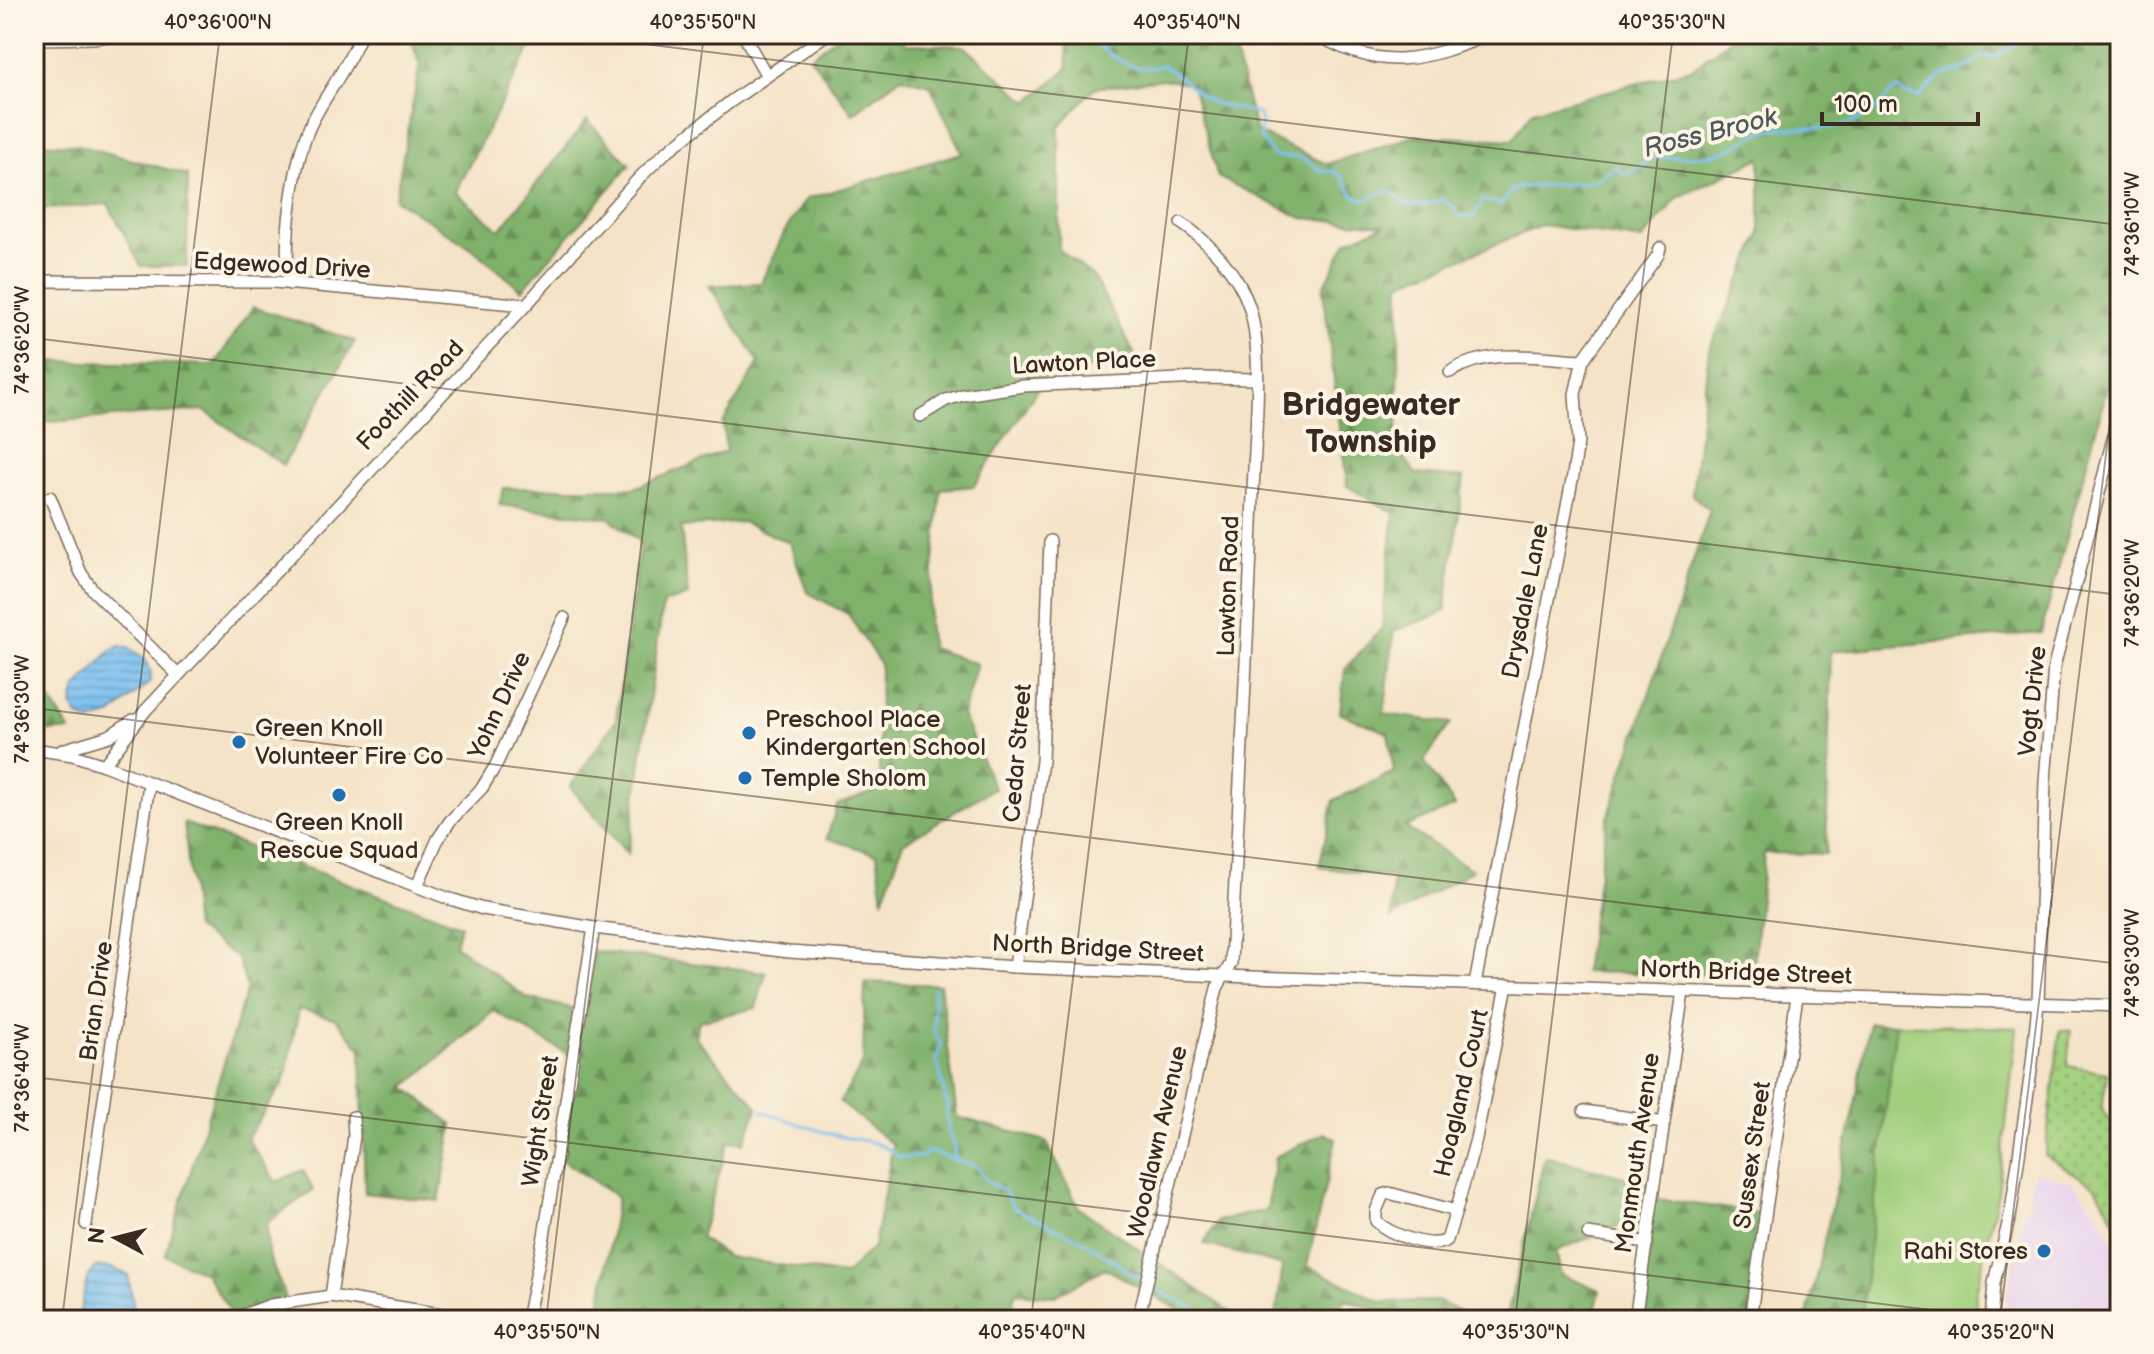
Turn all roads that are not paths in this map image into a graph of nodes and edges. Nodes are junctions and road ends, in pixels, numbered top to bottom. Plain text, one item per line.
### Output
1 (119, 34) edge
2 (361, 34) edge
3 (743, 34) edge
4 (827, 34) edge
5 (1316, 34) edge
6 (1491, 34) edge
7 (34, 39) edge
8 (767, 76) junction
9 (1181, 223) dead end
10 (1660, 248) dead end
11 (34, 281) edge
12 (290, 284) junction
13 (526, 305) junction
14 (1583, 360) junction
15 (1450, 372) dead end
16 (1256, 379) junction
17 (2120, 412) edge
18 (920, 416) dead end
19 (50, 497) dead end
20 (1050, 541) dead end
21 (564, 618) dead end
22 (178, 675) junction
23 (145, 711) junction
24 (34, 749) edge
25 (57, 752) junction
26 (104, 765) junction
27 (149, 784) junction
28 (417, 886) junction
29 (594, 928) junction
30 (1015, 967) junction
31 (1223, 976) junction
32 (1475, 984) junction
33 (1507, 985) junction
34 (1683, 992) junction
35 (1797, 996) junction
36 (2038, 1003) junction
37 (2120, 1006) edge
38 (1584, 1111) dead end
39 (353, 1117) dead end
40 (1664, 1123) junction
41 (1456, 1211) junction
42 (86, 1224) dead end
43 (1588, 1234) dead end
44 (1647, 1243) junction
45 (331, 1296) junction
46 (229, 1320) edge
47 (477, 1320) edge
48 (527, 1320) edge
49 (1138, 1320) edge
50 (1635, 1320) edge
51 (1750, 1320) edge
52 (1991, 1320) edge

1 - 7 street
2 - 12 street
3 - 8 street
4 - 8 street, Foothill Road
5 - 6 street
8 - 13 street, Foothill Road
9 - 16 street, Lawton Road
10 - 14 street, Drysdale Lane
11 - 12 street, Edgewood Drive
12 - 13 street, Edgewood Drive
13 - 22 street, Foothill Road
14 - 15 street
14 - 32 street, Drysdale Lane
16 - 18 street, Lawton Place
16 - 31 street, Lawton Road
17 - 36 street, Vogt Drive
19 - 22 street
20 - 30 street, Cedar Street
21 - 28 street, Yohn Drive
22 - 23 street, Foothill Road
23 - 25 street
23 - 26 street, Foothill Road
24 - 25 street
25 - 26 street
26 - 27 street, North Bridge Street
27 - 28 street, North Bridge Street
27 - 42 street, Brian Drive
28 - 29 street, North Bridge Street
29 - 30 street, North Bridge Street
29 - 48 street, Wight Street
30 - 31 street, North Bridge Street
31 - 32 street, North Bridge Street
31 - 49 street, Woodlawn Avenue
32 - 33 street, North Bridge Street
33 - 34 street, North Bridge Street
33 - 41 street, Hoagland Court
34 - 35 street, North Bridge Street
34 - 40 street, Monmouth Avenue
35 - 36 street, North Bridge Street
35 - 51 street, Sussex Street
36 - 37 street, North Bridge Street
36 - 52 street, Vogt Drive
38 - 40 street
39 - 45 street
40 - 44 street, Monmouth Avenue
41 - 41 street, Hoagland Court
43 - 44 street
44 - 50 street, Monmouth Avenue
45 - 46 street
45 - 47 street

